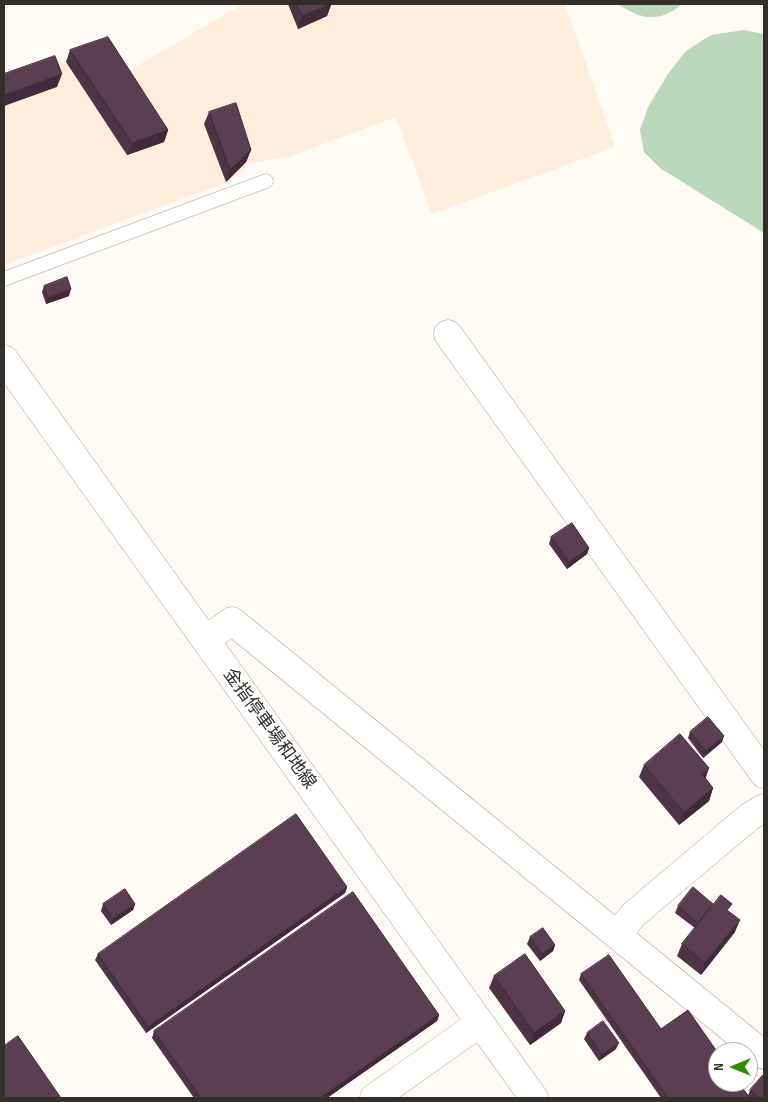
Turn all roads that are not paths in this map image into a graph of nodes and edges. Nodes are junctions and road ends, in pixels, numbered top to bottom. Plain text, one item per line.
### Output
1 (266, 181) dead end
2 (4, 279) edge
3 (448, 334) dead end
4 (4, 359) edge
5 (205, 640) junction
6 (764, 774) edge
7 (764, 808) edge
8 (617, 935) junction
9 (480, 1023) junction
10 (764, 1055) edge
11 (374, 1098) edge
12 (534, 1098) edge

1 - 2 lane
3 - 6 street
4 - 5 street, 金指停車場和地線
5 - 8 street
5 - 9 street, 金指停車場和地線
7 - 8 street
8 - 10 street
9 - 11 street
9 - 12 street, 金指停車場和地線

